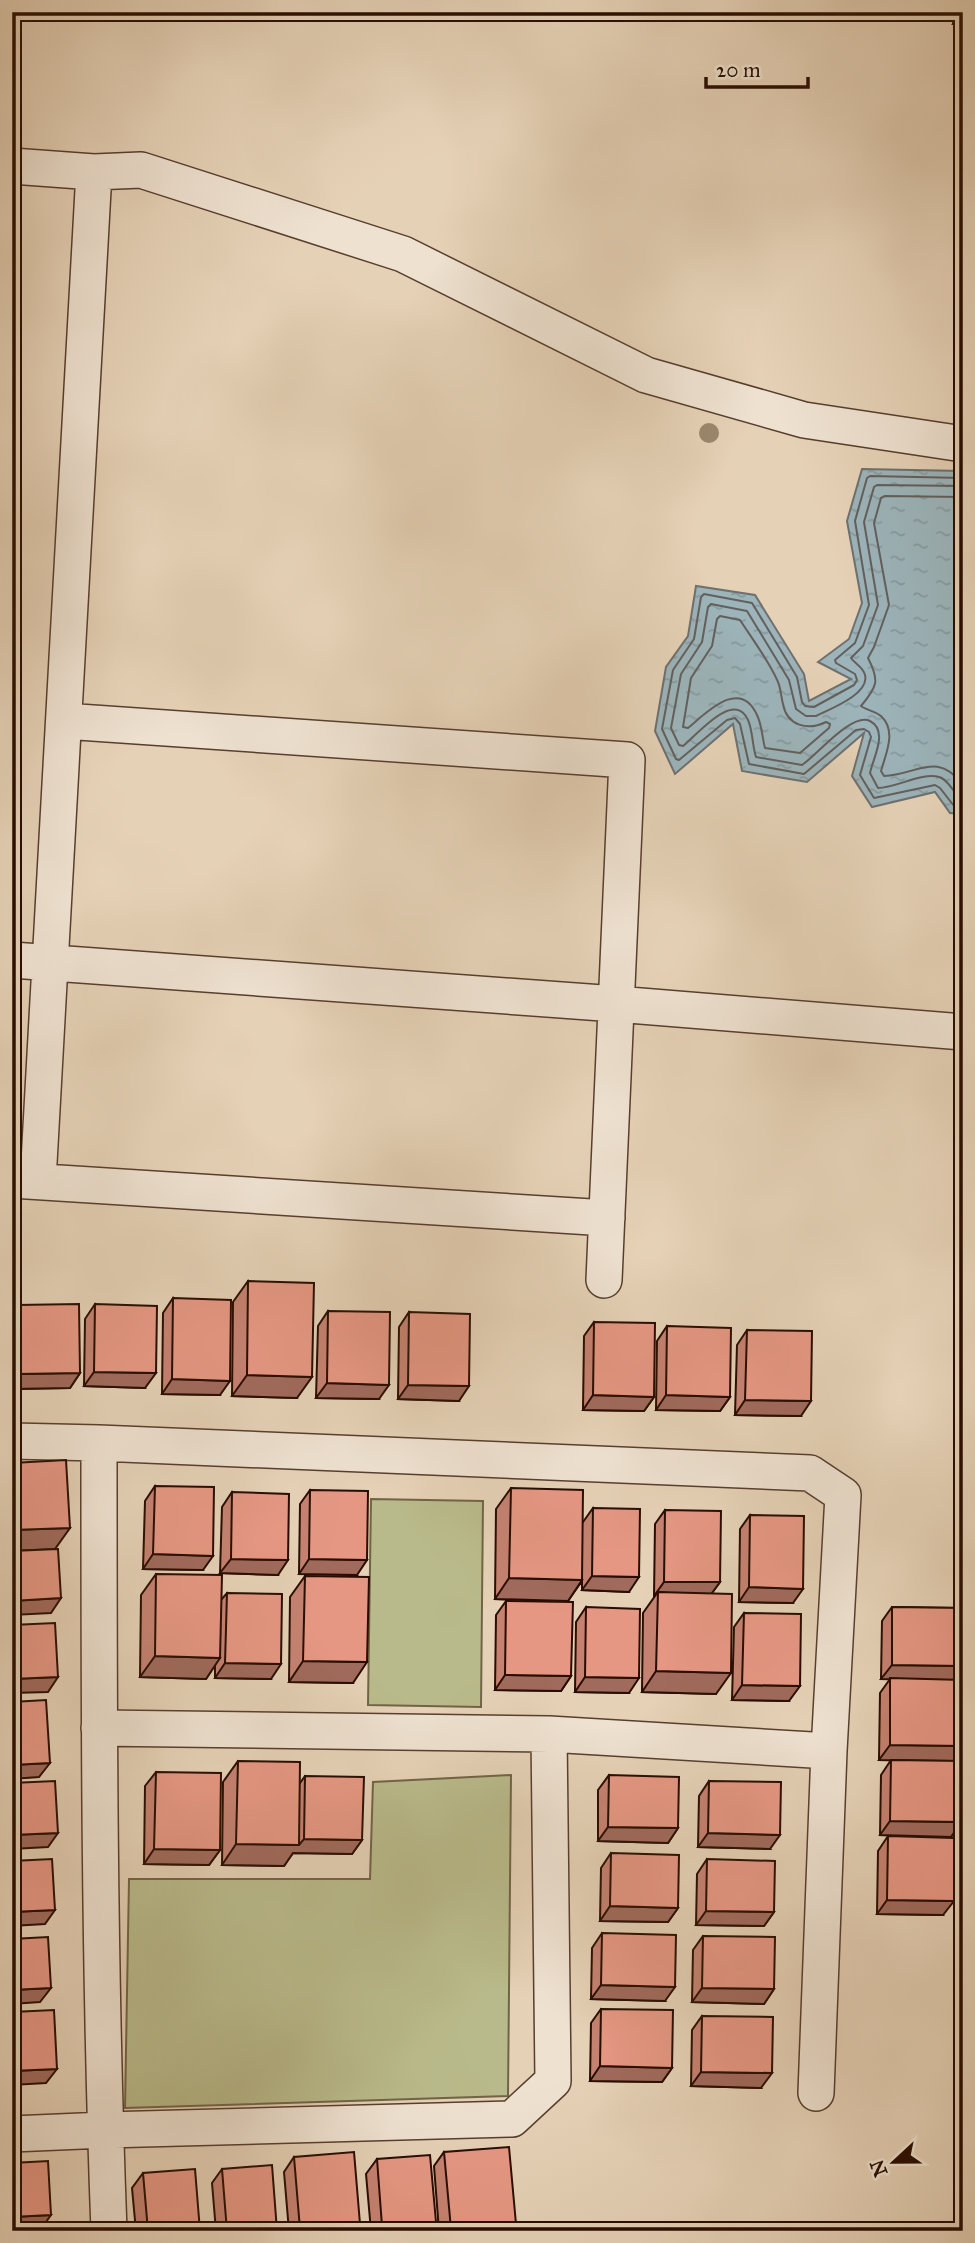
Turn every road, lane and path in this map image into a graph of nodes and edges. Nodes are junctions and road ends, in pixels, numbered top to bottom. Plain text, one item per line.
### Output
1 (12, 166) edge
2 (94, 172) junction
3 (963, 444) edge
4 (64, 722) junction
5 (12, 960) edge
6 (50, 962) junction
7 (616, 1004) junction
8 (963, 1032) edge
9 (25, 1180) edge
10 (607, 1218) junction
11 (604, 1280) dead end
12 (12, 1441) edge
13 (99, 1443) junction
14 (99, 1728) junction
15 (549, 1734) junction
16 (829, 1751) junction
17 (816, 2093) dead end
18 (105, 2130) junction
19 (12, 2134) edge
20 (109, 2231) edge

1 - 2 street
2 - 3 street
2 - 4 street
4 - 6 street
4 - 7 street
5 - 6 street
6 - 7 street
6 - 9 street
7 - 8 street
7 - 10 street
9 - 10 street
10 - 11 street
12 - 13 street
13 - 14 street
13 - 16 street
14 - 15 street
14 - 18 street
15 - 16 street
15 - 18 street
16 - 17 street
18 - 19 street
18 - 20 street

